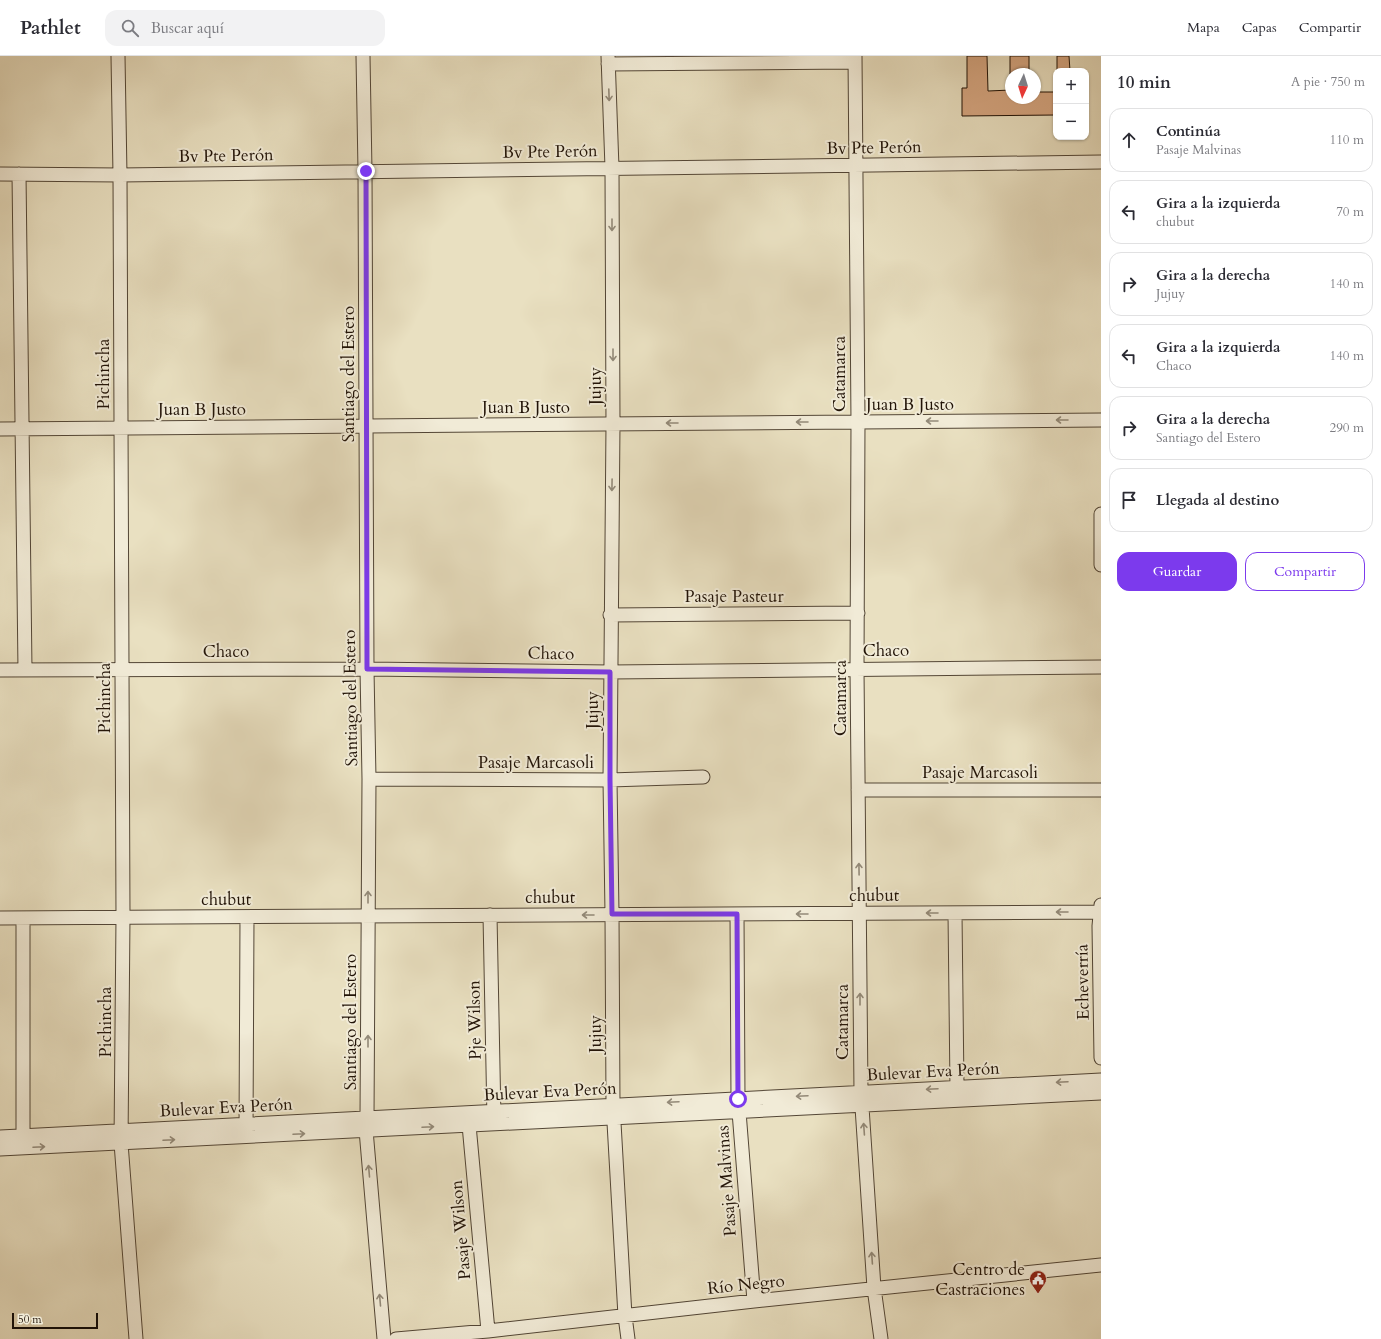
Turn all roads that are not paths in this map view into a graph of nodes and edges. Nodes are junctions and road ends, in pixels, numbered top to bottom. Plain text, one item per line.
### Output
1 (118, 56) edge
2 (363, 56) edge
3 (855, 59) edge
4 (608, 60) edge
5 (1101, 162) edge
6 (856, 165) junction
7 (612, 168) junction
8 (366, 171) junction
9 (0, 174) edge
10 (19, 174) junction
11 (120, 175) junction
12 (1101, 420) edge
13 (858, 422) junction
14 (613, 424) junction
15 (366, 426) junction
16 (21, 428) junction
17 (121, 428) junction
18 (0, 429) edge
19 (1101, 514) edge
20 (1101, 541) edge
21 (1101, 565) edge
22 (858, 613) junction
23 (610, 615) junction
24 (1101, 667) edge
25 (367, 669) junction
26 (857, 669) junction
27 (0, 670) edge
28 (25, 670) junction
29 (122, 670) junction
30 (610, 672) junction
31 (703, 777) dead end
32 (369, 779) junction
33 (610, 780) junction
34 (858, 790) junction
35 (1101, 790) edge
36 (1101, 909) edge
37 (860, 913) junction
38 (955, 913) junction
39 (612, 914) junction
40 (737, 914) junction
41 (490, 915) junction
42 (368, 916) junction
43 (123, 917) junction
44 (248, 917) junction
45 (0, 918) edge
46 (23, 918) junction
47 (1101, 1058) edge
48 (1101, 1080) edge
49 (957, 1088) junction
50 (1101, 1093) edge
51 (861, 1099) junction
52 (739, 1105) junction
53 (613, 1112) junction
54 (494, 1118) junction
55 (366, 1124) junction
56 (468, 1125) junction
57 (246, 1130) junction
58 (23, 1136) junction
59 (0, 1137) edge
60 (122, 1137) junction
61 (0, 1149) edge
62 (1101, 1265) edge
63 (874, 1288) junction
64 (754, 1301) junction
65 (625, 1316) junction
66 (488, 1331) junction
67 (505, 1334) edge
68 (136, 1339) edge
69 (384, 1339) edge
70 (396, 1339) edge
71 (628, 1339) edge
72 (881, 1339) edge

1 - 11 street, Pichincha
2 - 8 street, Santiago del Estero
3 - 4 street
3 - 6 street, Catamarca
4 -> 7 street, Jujuy
5 - 6 street, Bv Pte Perón
6 - 7 street, Bv Pte Perón
6 - 13 street, Catamarca
7 - 8 street, Bv Pte Perón
7 -> 14 street, Jujuy
8 - 11 street, Bv Pte Perón
8 - 15 street, Santiago del Estero
9 - 10 street, Bv Pte Perón
10 - 11 street, Bv Pte Perón
10 - 16 street
11 - 17 street, Pichincha
12 -> 13 street, Juan B Justo
13 -> 14 street, Juan B Justo
13 - 22 street, Catamarca
14 - 15 street, Juan B Justo
14 -> 23 street, Jujuy
15 - 17 street, Juan B Justo
15 - 25 street, Santiago del Estero
16 - 17 street, Juan B Justo
16 - 18 street, Juan B Justo
16 - 28 street
17 - 29 street, Pichincha
19 - 20 street
20 - 21 street
22 - 23 street, Pasaje Pasteur
22 - 26 street, Catamarca
23 - 30 street, Jujuy
24 - 26 street, Chaco
25 - 29 street, Chaco
25 - 30 street, Chaco
25 - 32 street, Santiago del Estero
26 - 30 street, Chaco
26 - 34 street, Catamarca
27 - 28 street, Chaco
28 - 29 street, Chaco
29 - 43 street, Pichincha
30 - 33 street, Jujuy
31 - 33 street, Pasaje Marcasoli
32 - 33 street, Pasaje Marcasoli
42 -> 32 street, Santiago del Estero
33 - 39 street, Jujuy
34 - 35 street, Pasaje Marcasoli
37 -> 34 street, Catamarca
36 -> 38 street, chubut
36 - 47 street, Echeverría
38 -> 37 street, chubut
37 -> 40 street, chubut
51 -> 37 street, Catamarca
38 - 49 street
39 - 40 street, chubut
39 -> 41 street, chubut
39 - 53 street, Jujuy
40 - 52 street, Pasaje Malvinas
41 - 42 street, chubut
41 - 54 street, Pje Wilson
42 - 44 street, chubut
55 -> 42 street, Santiago del Estero
43 - 44 street, chubut
43 - 46 street, chubut
43 - 60 street, Pichincha
44 - 57 street
45 - 46 street, chubut
46 - 58 street
48 -> 49 street, Bulevar Eva Perón
49 -> 51 street, Bulevar Eva Perón
50 - 51 street, Bulevar Eva Perón
51 - 52 street, Bulevar Eva Perón
63 -> 51 street, Catamarca
52 - 53 street, Bulevar Eva Perón
52 - 64 street, Pasaje Malvinas
53 - 54 street, Bulevar Eva Perón
53 - 65 street, Jujuy
54 - 55 street, Bulevar Eva Perón
54 - 56 street, Bulevar Eva Perón
55 -> 56 street, Bulevar Eva Perón
55 - 57 street, Bulevar Eva Perón
69 -> 55 street, Santiago del Estero
56 - 66 street, Pasaje Wilson
57 - 60 street, Bulevar Eva Perón
58 - 59 street, Bulevar Eva Perón
58 - 60 street, Bulevar Eva Perón
61 -> 60 street, Bulevar Eva Perón
60 - 68 street, Pichincha
62 - 63 street, Río Negro
63 - 64 street, Río Negro
63 - 72 street, Catamarca
64 - 65 street, Río Negro
65 - 67 street, Río Negro
65 - 71 street, Jujuy
66 - 67 street, Río Negro
66 - 70 street, Río Negro

